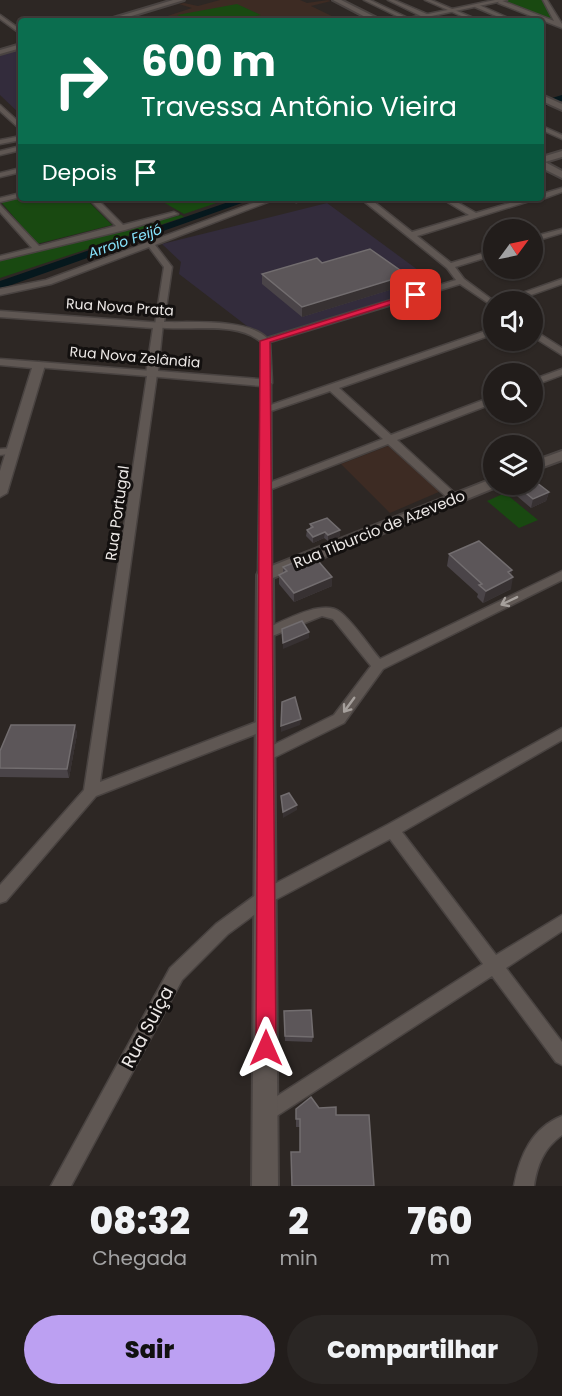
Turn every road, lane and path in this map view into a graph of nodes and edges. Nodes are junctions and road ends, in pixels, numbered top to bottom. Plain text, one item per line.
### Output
1 (181, 0) edge
2 (336, 0) edge
3 (366, 0) edge
4 (390, 0) edge
5 (414, 0) edge
6 (446, 0) edge
7 (545, 0) edge
8 (430, 1) edge
9 (502, 1) edge
10 (397, 3) junction
11 (379, 6) junction
12 (477, 6) junction
13 (452, 11) junction
14 (443, 12) junction
15 (426, 16) junction
16 (0, 17) edge
17 (109, 18) edge
18 (373, 18) edge
19 (400, 18) edge
20 (415, 18) edge
21 (432, 18) edge
22 (470, 18) edge
23 (505, 18) edge
24 (543, 18) edge
25 (544, 18) edge
26 (560, 25) edge
27 (18, 30) edge
28 (18, 47) edge
29 (0, 52) edge
30 (544, 99) edge
31 (0, 107) edge
32 (558, 107) edge
33 (13, 121) junction
34 (0, 123) edge
35 (18, 125) edge
36 (544, 129) edge
37 (562, 137) edge
38 (18, 139) edge
39 (0, 142) edge
40 (18, 149) edge
41 (0, 153) edge
42 (562, 154) edge
43 (544, 161) edge
44 (544, 163) edge
45 (18, 171) edge
46 (0, 175) edge
47 (562, 175) edge
48 (562, 190) edge
49 (544, 195) edge
50 (18, 196) edge
51 (0, 200) edge
52 (95, 201) edge
53 (266, 201) edge
54 (368, 201) edge
55 (450, 201) edge
56 (521, 201) edge
57 (0, 207) edge
58 (174, 214) dead end
59 (474, 215) junction
60 (14, 223) junction
61 (0, 226) edge
62 (122, 228) junction
63 (562, 231) edge
64 (411, 235) junction
65 (543, 237) edge
66 (150, 243) junction
67 (37, 249) junction
68 (483, 256) edge
69 (0, 258) edge
70 (450, 266) junction
71 (461, 281) junction
72 (561, 282) edge
73 (534, 291) edge
74 (0, 292) edge
75 (483, 296) edge
76 (0, 314) edge
77 (159, 325) junction
78 (483, 335) edge
79 (543, 339) edge
80 (265, 341) junction
81 (562, 352) edge
82 (0, 362) edge
83 (39, 364) junction
84 (562, 372) edge
85 (152, 374) junction
86 (543, 379) edge
87 (267, 383) junction
88 (332, 387) junction
89 (483, 403) edge
90 (265, 410) junction
91 (389, 439) junction
92 (6, 452) edge
93 (562, 455) edge
94 (543, 463) edge
95 (265, 488) junction
96 (483, 488) edge
97 (0, 493) edge
98 (455, 499) junction
99 (265, 575) junction
100 (562, 575) edge
101 (265, 634) junction
102 (378, 666) junction
103 (264, 725) junction
104 (562, 733) edge
105 (264, 756) junction
106 (91, 792) junction
107 (392, 830) junction
108 (0, 896) edge
109 (267, 896) junction
110 (562, 922) edge
111 (495, 966) junction
112 (562, 1056) edge
113 (266, 1113) junction
114 (562, 1125) edge
115 (61, 1186) edge
116 (265, 1186) edge
117 (524, 1186) edge

1 - 17 main road
2 - 18 main road
3 - 11 street
4 - 10 street
5 - 10 street
5 - 14 street
6 - 8 street
7 - 26 street
8 - 13 street
9 - 12 street
9 - 24 street
10 - 11 street
10 - 15 street
11 - 19 street
12 - 13 street
12 - 23 street
13 - 14 street
13 - 22 street
14 - 15 street
15 - 20 street
15 - 21 street
16 - 27 street
25 - 26 street
28 - 29 main road
30 - 32 main road
31 - 33 street
33 - 34 street
33 - 35 street
36 - 37 street
38 - 39 street
40 - 41 street
42 - 43 main road
44 - 47 main road
45 - 46 street
48 - 49 street
50 - 51 street
52 - 62 street
53 - 66 street
54 - 64 street
55 - 59 street
56 - 59 street
57 - 60 street
58 - 62 street
59 - 64 street
60 - 61 street
60 - 67 street
62 - 67 street
63 - 65 street
64 - 70 street
66 - 74 street
66 - 77 street, Rua Portugal
67 - 69 street
68 - 70 street
70 - 71 street
71 - 75 street
71 - 80 street
72 - 73 street
76 - 77 street, Rua Nova Prata
77 - 80 street, Rua Nova Prata
77 - 85 street, Rua Portugal
78 - 88 street
79 - 81 street
80 - 87 street
82 - 83 street, Rua Nova Zelândia
83 - 85 street, Rua Nova Zelândia
83 - 92 street
84 - 86 street
85 - 87 street, Rua Nova Zelândia
85 - 106 street, Rua Portugal
87 - 90 street
88 - 90 street
88 - 91 street
89 - 91 street
90 - 95 street
91 - 95 street
91 - 98 street
92 - 97 street
93 - 94 main road
95 - 99 street
96 - 98 main road, Rua Tiburcio de Azevedo
98 - 99 main road, Rua Tiburcio de Azevedo
99 - 101 main road
100 -> 102 street
101 - 102 street
101 - 103 main road
102 -> 105 street
103 - 105 main road
103 - 106 street
104 - 107 street, Rua Suiça
105 - 109 main road
106 - 108 street
107 - 109 street, Rua Suiça
107 - 111 street
109 - 113 main road
109 - 115 street, Rua Suiça
110 - 111 street
111 - 112 street
111 - 113 street
113 - 116 main road
114 - 117 street

